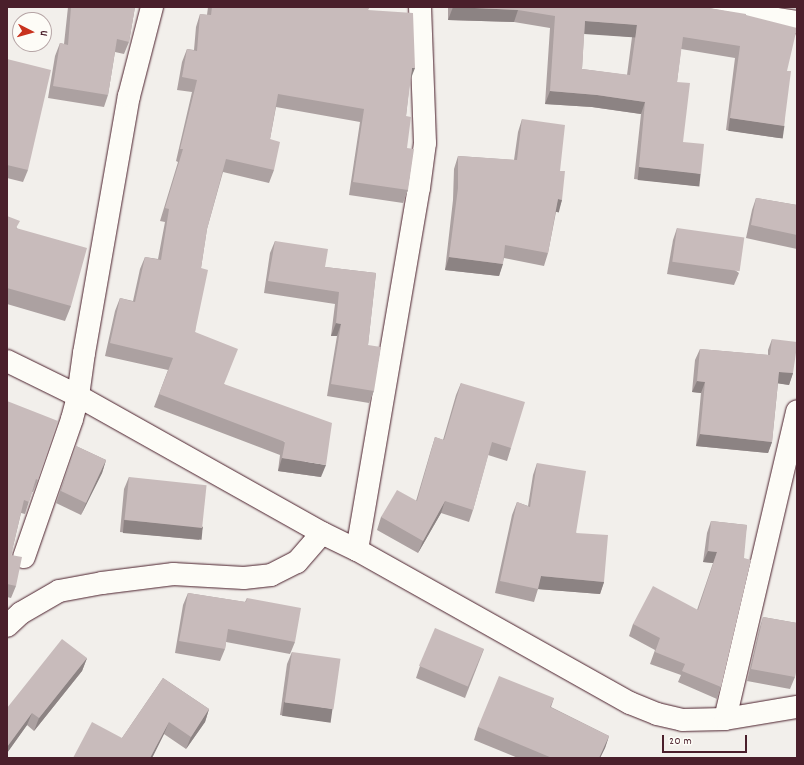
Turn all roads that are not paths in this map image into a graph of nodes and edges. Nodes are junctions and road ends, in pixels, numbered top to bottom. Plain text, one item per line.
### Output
1 (152, 7) edge
2 (420, 7) edge
3 (700, 7) edge
4 (797, 22) edge
5 (7, 361) edge
6 (78, 396) junction
7 (797, 411) edge
8 (322, 533) junction
9 (357, 550) junction
10 (24, 557) dead end
11 (7, 626) edge
12 (797, 708) edge
13 (725, 719) junction

1 - 6 street
2 - 9 street
3 - 4 street
5 - 6 street
6 - 8 street
6 - 10 street
7 - 13 street
8 - 9 street
8 - 11 street
9 - 13 street
12 - 13 street

